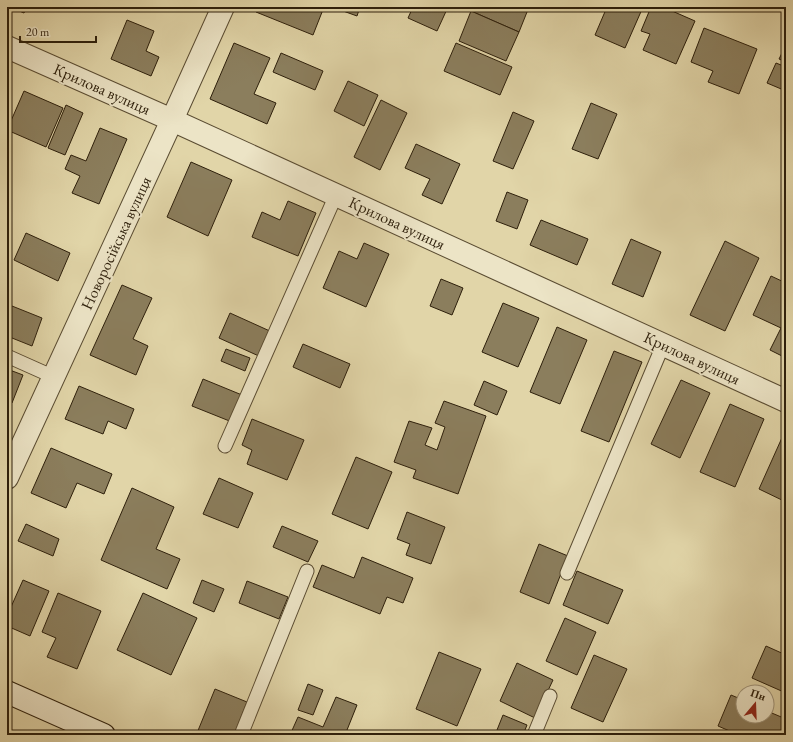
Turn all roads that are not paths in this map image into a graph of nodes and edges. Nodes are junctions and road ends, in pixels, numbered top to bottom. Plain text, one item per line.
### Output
1 (223, 7) edge
2 (7, 47) edge
3 (172, 120) junction
4 (336, 196) junction
5 (663, 345) junction
6 (7, 356) edge
7 (54, 377) junction
8 (786, 402) edge
9 (225, 446) dead end
10 (7, 478) edge
11 (307, 571) dead end
12 (567, 573) dead end
13 (7, 692) edge
14 (550, 696) dead end
15 (104, 735) edge
16 (240, 735) edge
17 (534, 735) edge

1 - 3 street, Новоросійська вулиця
2 - 3 street, Крилова вулиця
3 - 4 street, Крилова вулиця
3 - 7 street, Новоросійська вулиця
4 - 5 street, Крилова вулиця
4 - 9 lane
5 - 8 street, Крилова вулиця
5 - 12 lane
6 - 7 lane
7 - 10 street, Новоросійська вулиця
11 - 16 lane
13 - 15 street
14 - 17 lane

